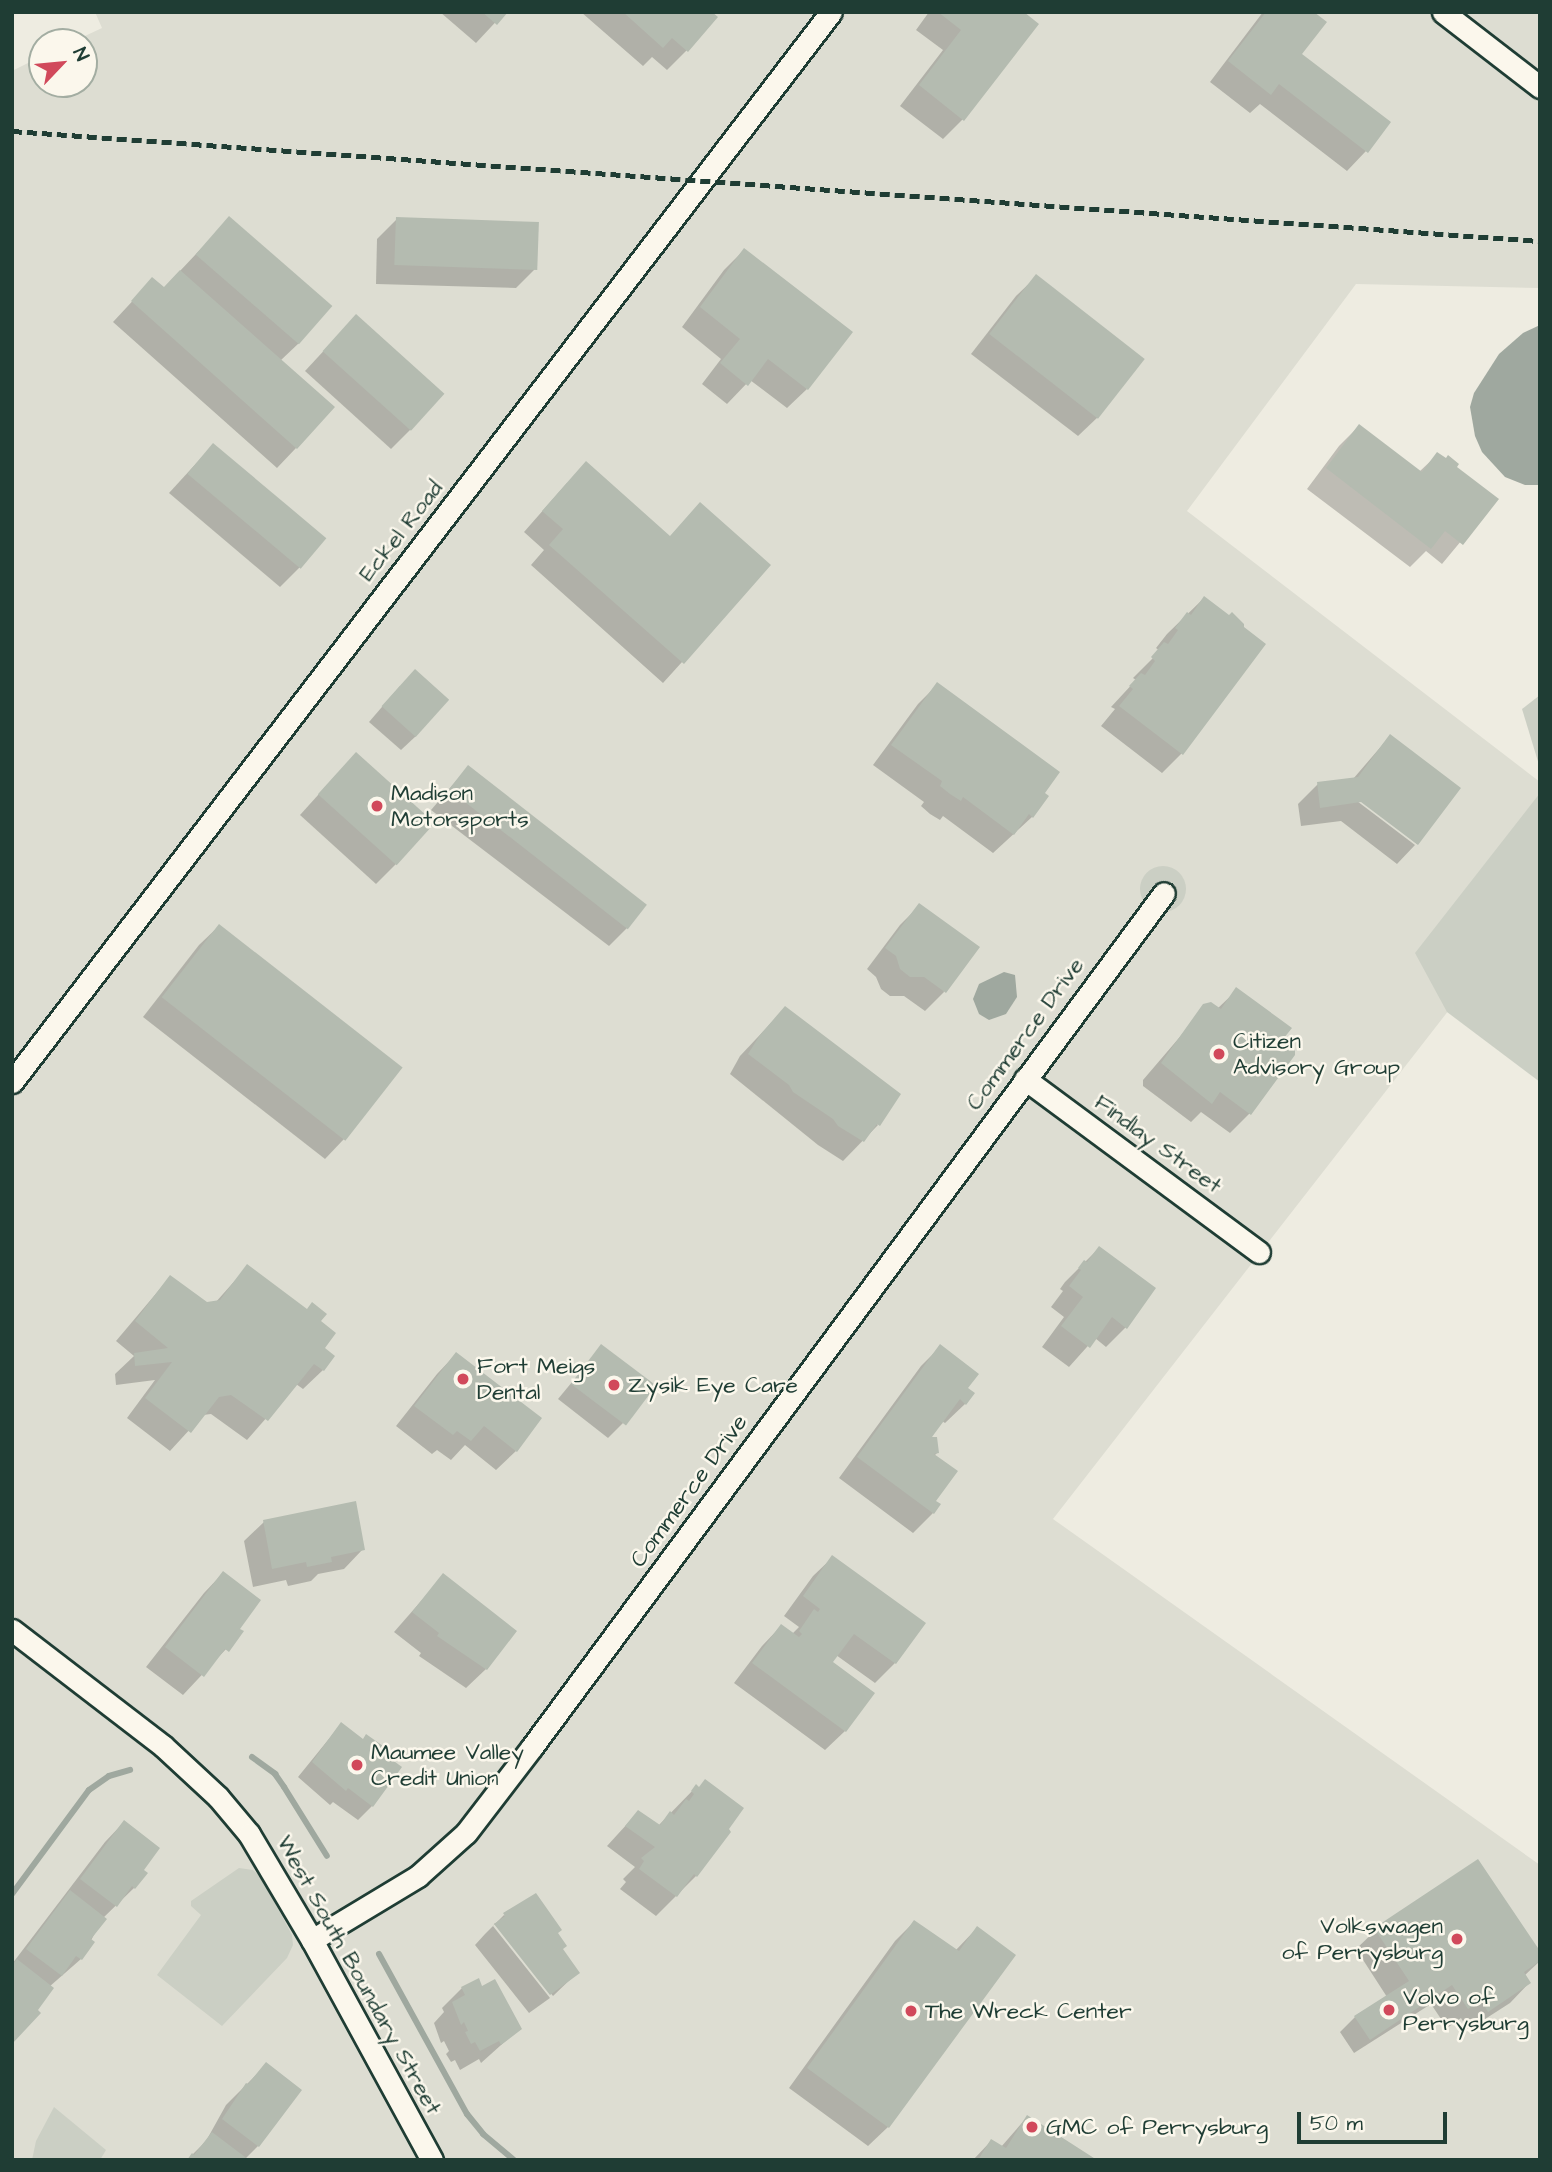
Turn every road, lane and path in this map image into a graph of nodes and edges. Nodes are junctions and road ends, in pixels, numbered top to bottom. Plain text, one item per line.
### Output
1 (831, 12) edge
2 (1443, 12) edge
3 (1540, 87) edge
4 (1164, 892) dead end
5 (1025, 1079) junction
6 (12, 1083) edge
7 (1259, 1252) dead end
8 (12, 1630) edge
9 (312, 1940) junction
10 (432, 2160) edge

1 - 6 street, Eckel Road
2 - 3 street
4 - 5 street, Commerce Drive
5 - 7 street, Findlay Street
5 - 9 street, Commerce Drive
8 - 9 street, West South Boundary Street
9 - 10 street, West South Boundary Street

